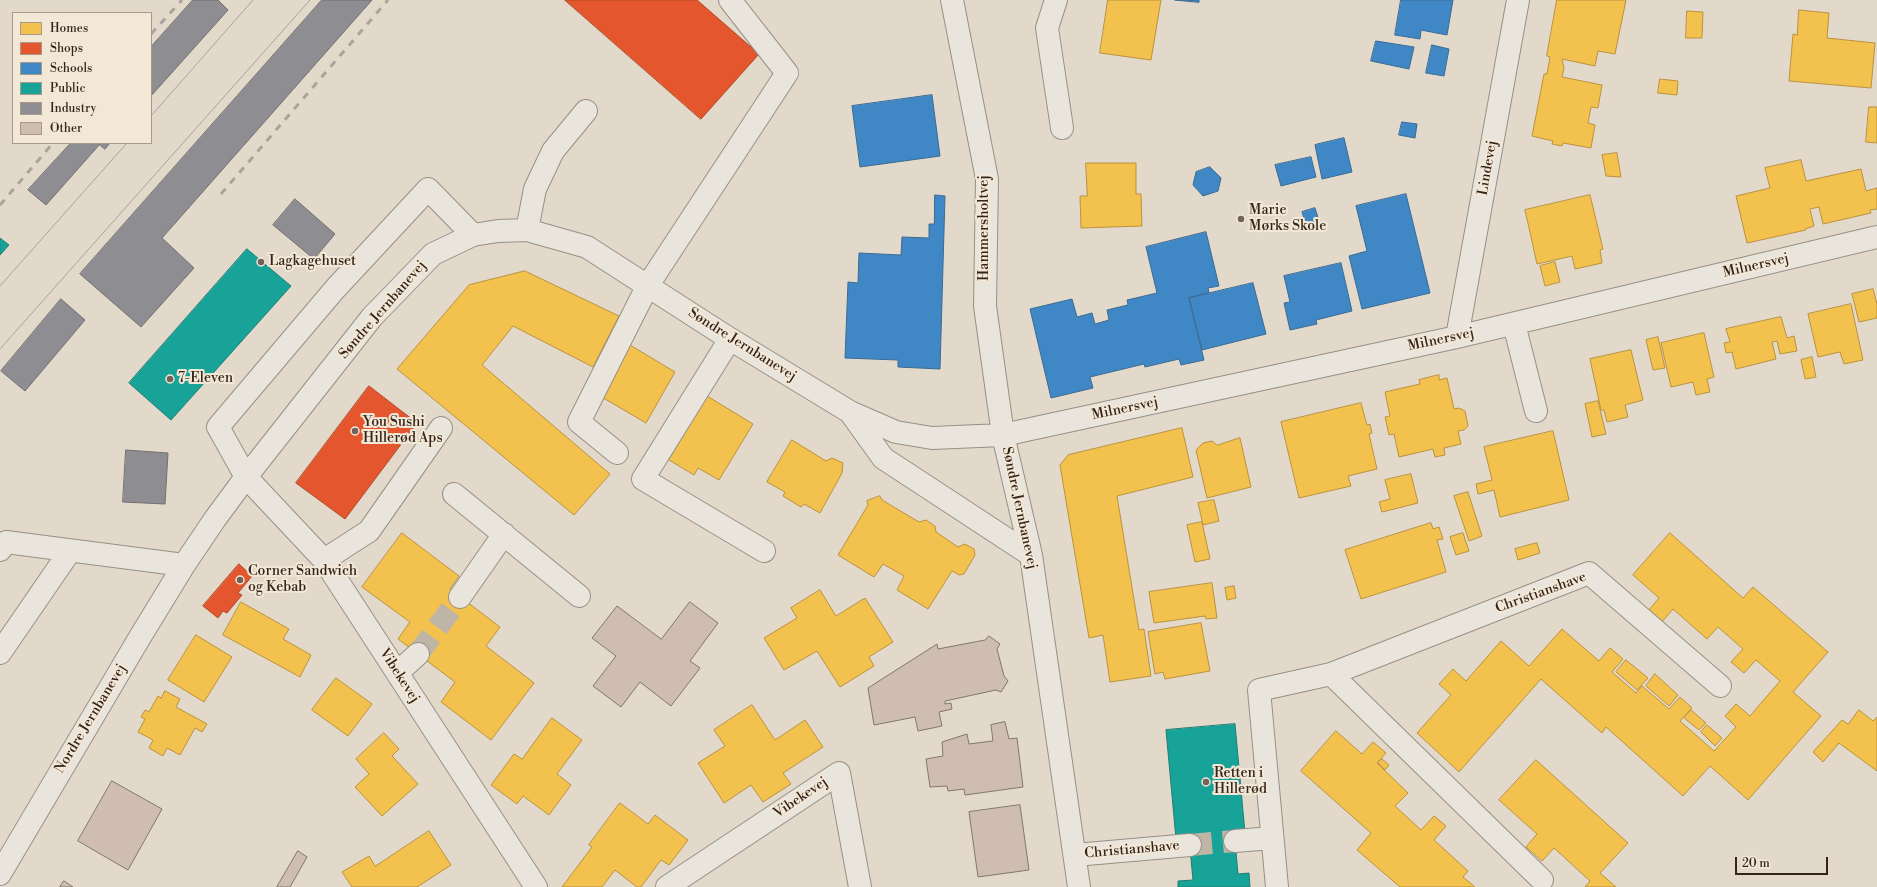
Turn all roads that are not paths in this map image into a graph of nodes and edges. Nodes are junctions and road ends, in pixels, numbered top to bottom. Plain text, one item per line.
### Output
1 (730, 0) edge
2 (952, 0) edge
3 (1056, 0) edge
4 (1518, 0) edge
5 (586, 111) dead end
6 (1062, 128) dead end
7 (527, 230) junction
8 (473, 235) junction
9 (1877, 237) edge
10 (648, 285) junction
11 (1514, 324) junction
12 (1457, 337) junction
13 (730, 338) junction
14 (1536, 411) dead end
15 (850, 412) junction
16 (441, 428) dead end
17 (1003, 435) junction
18 (618, 453) dead end
19 (246, 477) junction
20 (454, 494) dead end
21 (504, 534) junction
22 (0, 550) edge
23 (70, 551) junction
24 (764, 551) dead end
25 (1031, 555) junction
26 (324, 560) junction
27 (184, 565) junction
28 (579, 596) dead end
29 (460, 597) tunnel mouth
30 (0, 653) edge
31 (418, 654) tunnel mouth
32 (397, 673) junction
33 (1331, 674) junction
34 (1720, 686) dead end
35 (1272, 838) junction
36 (1236, 841) tunnel mouth
37 (1190, 845) tunnel mouth
38 (1075, 855) junction
39 (0, 874) edge
40 (1542, 880) dead end
41 (536, 887) edge
42 (667, 887) edge
43 (860, 887) edge
44 (1079, 887) edge
45 (1277, 887) edge

1 - 10 street
2 - 17 street, Hammersholtvej
3 - 6 street
4 - 12 street, Lindevej
5 - 7 street
7 - 8 street, Søndre Jernbanevej
7 - 10 street, Søndre Jernbanevej
8 - 19 street, Søndre Jernbanevej
8 - 19 street, Vibekevej
9 - 11 street, Milnersvej
10 - 13 street, Søndre Jernbanevej
10 - 18 street
11 - 12 street, Milnersvej
11 - 14 street
12 - 17 street, Milnersvej
13 - 15 street, Søndre Jernbanevej
13 - 24 street
15 - 17 street, Søndre Jernbanevej
15 - 25 street
16 - 26 street
17 - 25 street, Søndre Jernbanevej
19 - 26 street, Vibekevej
19 - 27 street, Søndre Jernbanevej
20 - 21 street
21 - 28 street
21 - 29 street
22 - 23 street
23 - 27 street
23 - 30 street
25 - 38 street, Søndre Jernbanevej
26 - 32 street, Vibekevej
27 - 39 street, Nordre Jernbanevej
31 - 32 street
32 - 41 street, Vibekevej
33 - 34 street, Christianshave
33 - 35 street, Christianshave
33 - 40 street
35 - 36 street
35 - 45 street, Christianshave
37 - 38 street, Christianshave
38 - 44 street, Søndre Jernbanevej
42 - 43 street, Vibekevej

